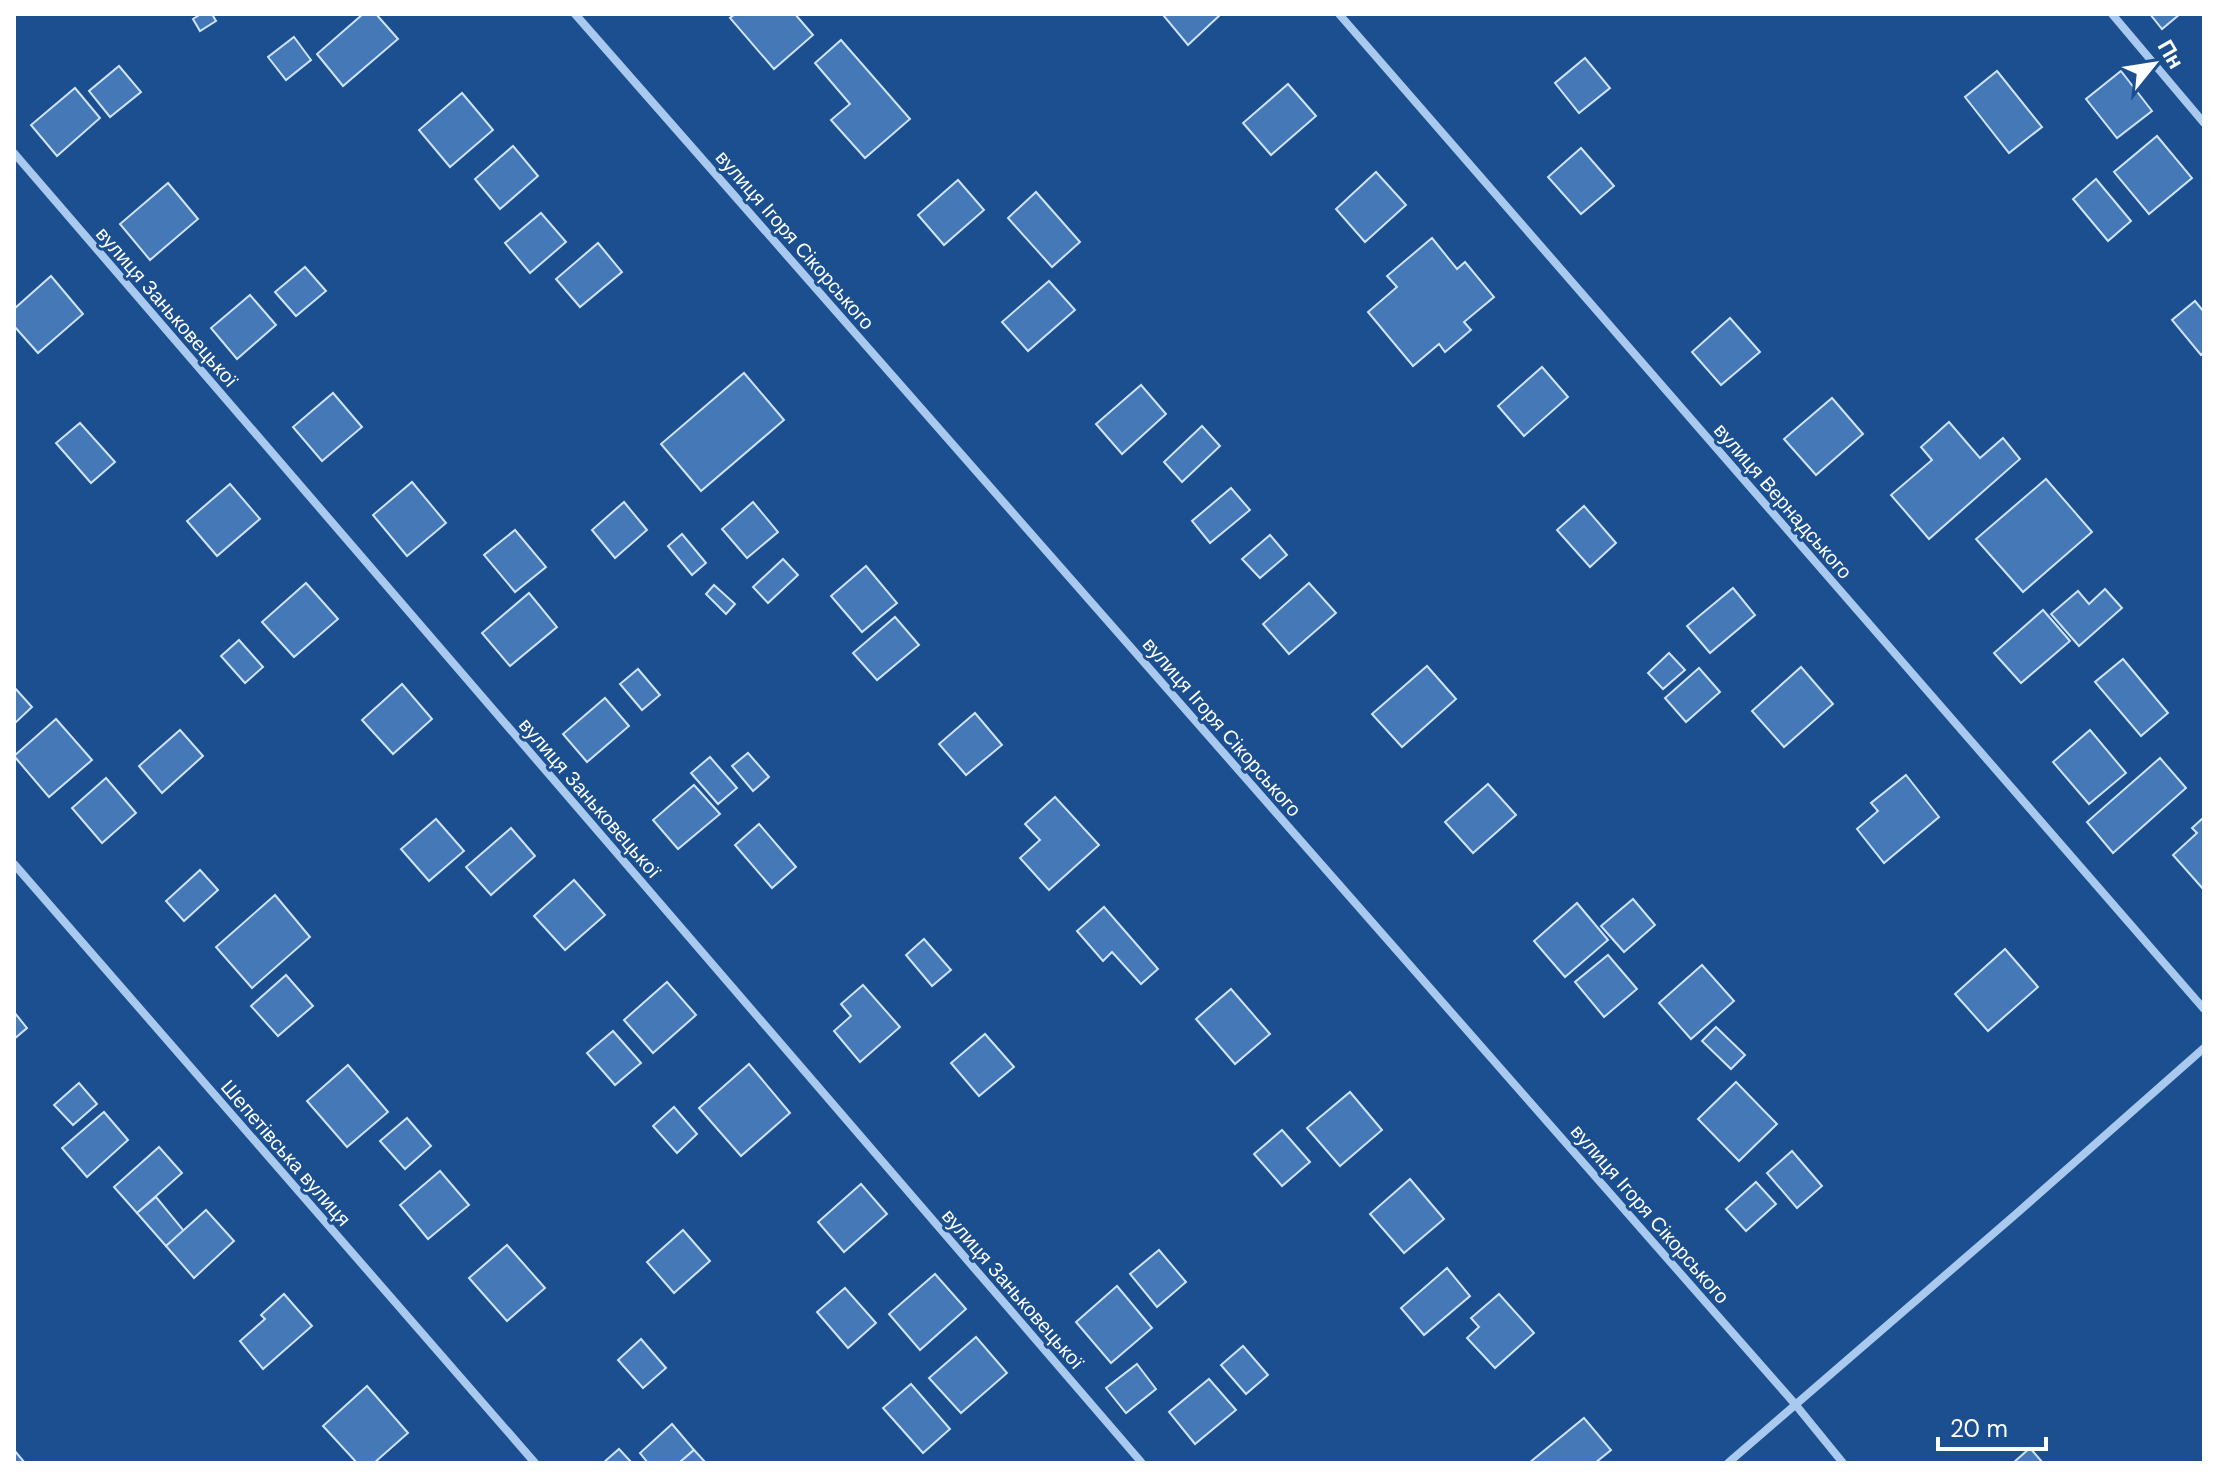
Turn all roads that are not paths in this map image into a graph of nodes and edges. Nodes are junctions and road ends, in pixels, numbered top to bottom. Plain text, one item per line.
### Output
1 (575, 14) edge
2 (1339, 14) edge
3 (2112, 14) edge
4 (2204, 123) edge
5 (14, 153) edge
6 (14, 864) edge
7 (2204, 1009) edge
8 (2204, 1048) edge
9 (1795, 1404) junction
10 (535, 1463) edge
11 (1142, 1463) edge
12 (1728, 1463) edge
13 (1843, 1463) edge

1 - 9 street, вулиця Ігоря Сікорського
2 - 7 street, вулиця Вернадського
3 - 4 street
5 - 11 street, вулиця Заньковецької
6 - 10 street, Шепетівська вулиця
8 - 9 street
9 - 12 street
9 - 13 street, вулиця Ігоря Сікорського

